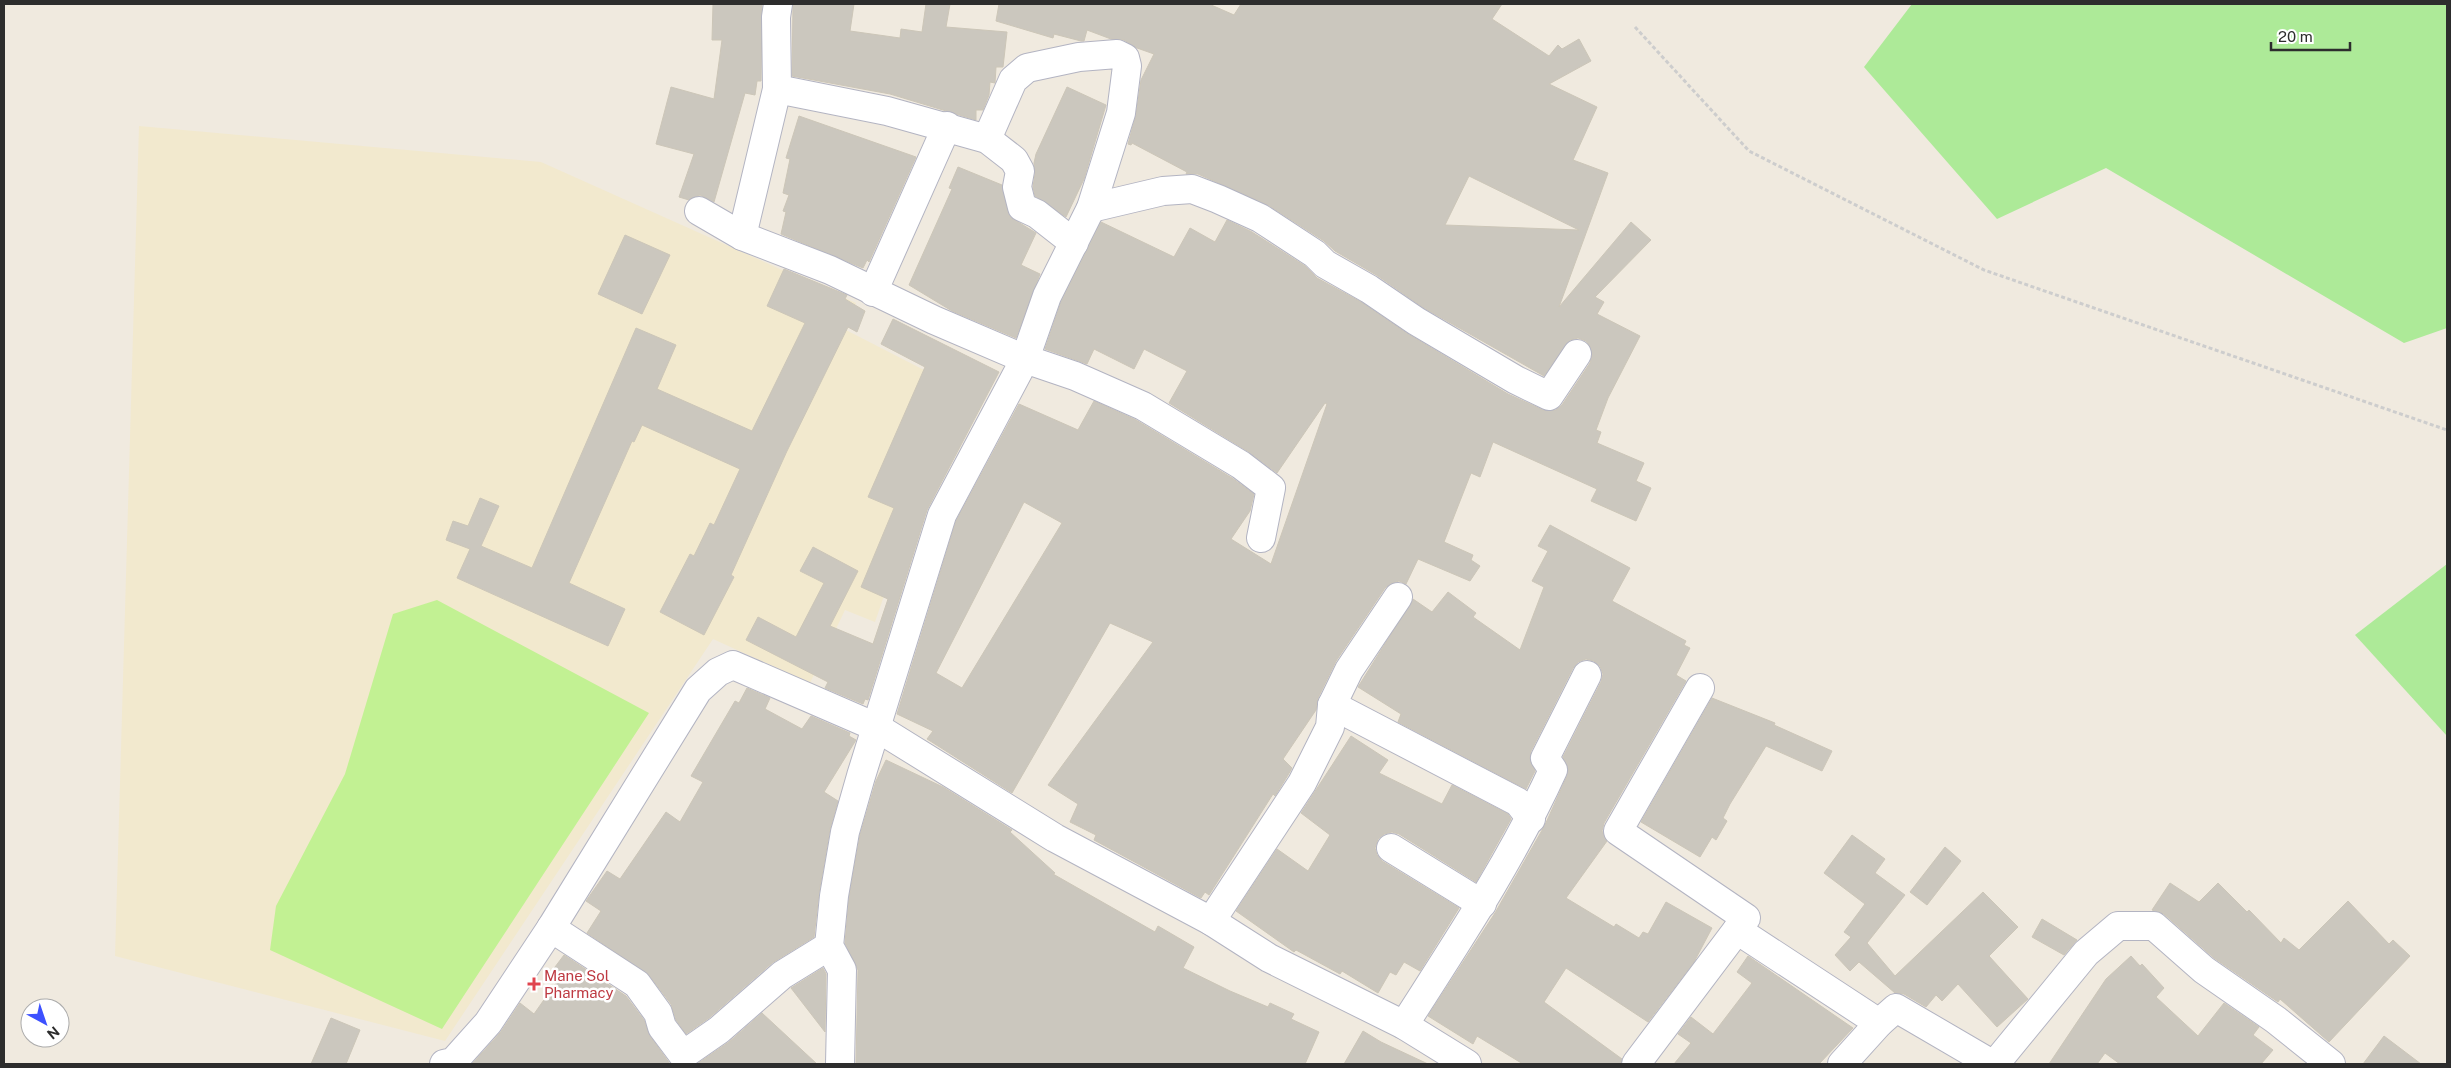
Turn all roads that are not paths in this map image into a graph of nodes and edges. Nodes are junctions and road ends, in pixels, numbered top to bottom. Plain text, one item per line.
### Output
1 (778, 4) edge
2 (777, 89) junction
3 (947, 126) junction
4 (987, 139) junction
5 (1091, 208) junction
6 (699, 211) dead end
7 (742, 236) junction
8 (1074, 242) junction
9 (873, 292) junction
10 (1578, 354) dead end
11 (1026, 359) junction
12 (1261, 538) dead end
13 (1398, 597) dead end
14 (1587, 675) dead end
15 (1700, 688) dead end
16 (1332, 705) junction
17 (876, 728) junction
18 (1531, 819) junction
19 (1391, 848) dead end
20 (1482, 904) junction
21 (1211, 921) junction
22 (551, 928) junction
23 (1738, 930) junction
24 (829, 946) junction
25 (1879, 1023) junction
26 (1404, 1025) junction
27 (444, 1064) edge
28 (840, 1064) edge
29 (1467, 1064) edge
30 (1636, 1064) edge
31 (1842, 1064) edge
32 (1994, 1064) edge
33 (2332, 1064) edge

1 - 2 street
2 - 3 street
2 - 7 street
3 - 4 street
3 - 9 street
4 - 5 street
4 - 8 street
5 - 8 street
5 - 10 street
6 - 7 street
7 - 9 street
8 - 11 street
9 - 11 street
11 - 12 street
11 - 17 street
13 - 16 street
14 - 18 street
15 - 23 street
16 - 18 street
16 - 21 street
17 - 21 street
17 - 22 street
17 - 24 street
18 - 20 street
19 - 20 street
20 - 26 street
21 - 26 street
22 - 24 street
22 - 27 street
23 - 25 street
23 - 30 street
24 - 28 street
25 - 31 street
25 - 32 street
26 - 29 street
32 - 33 street

